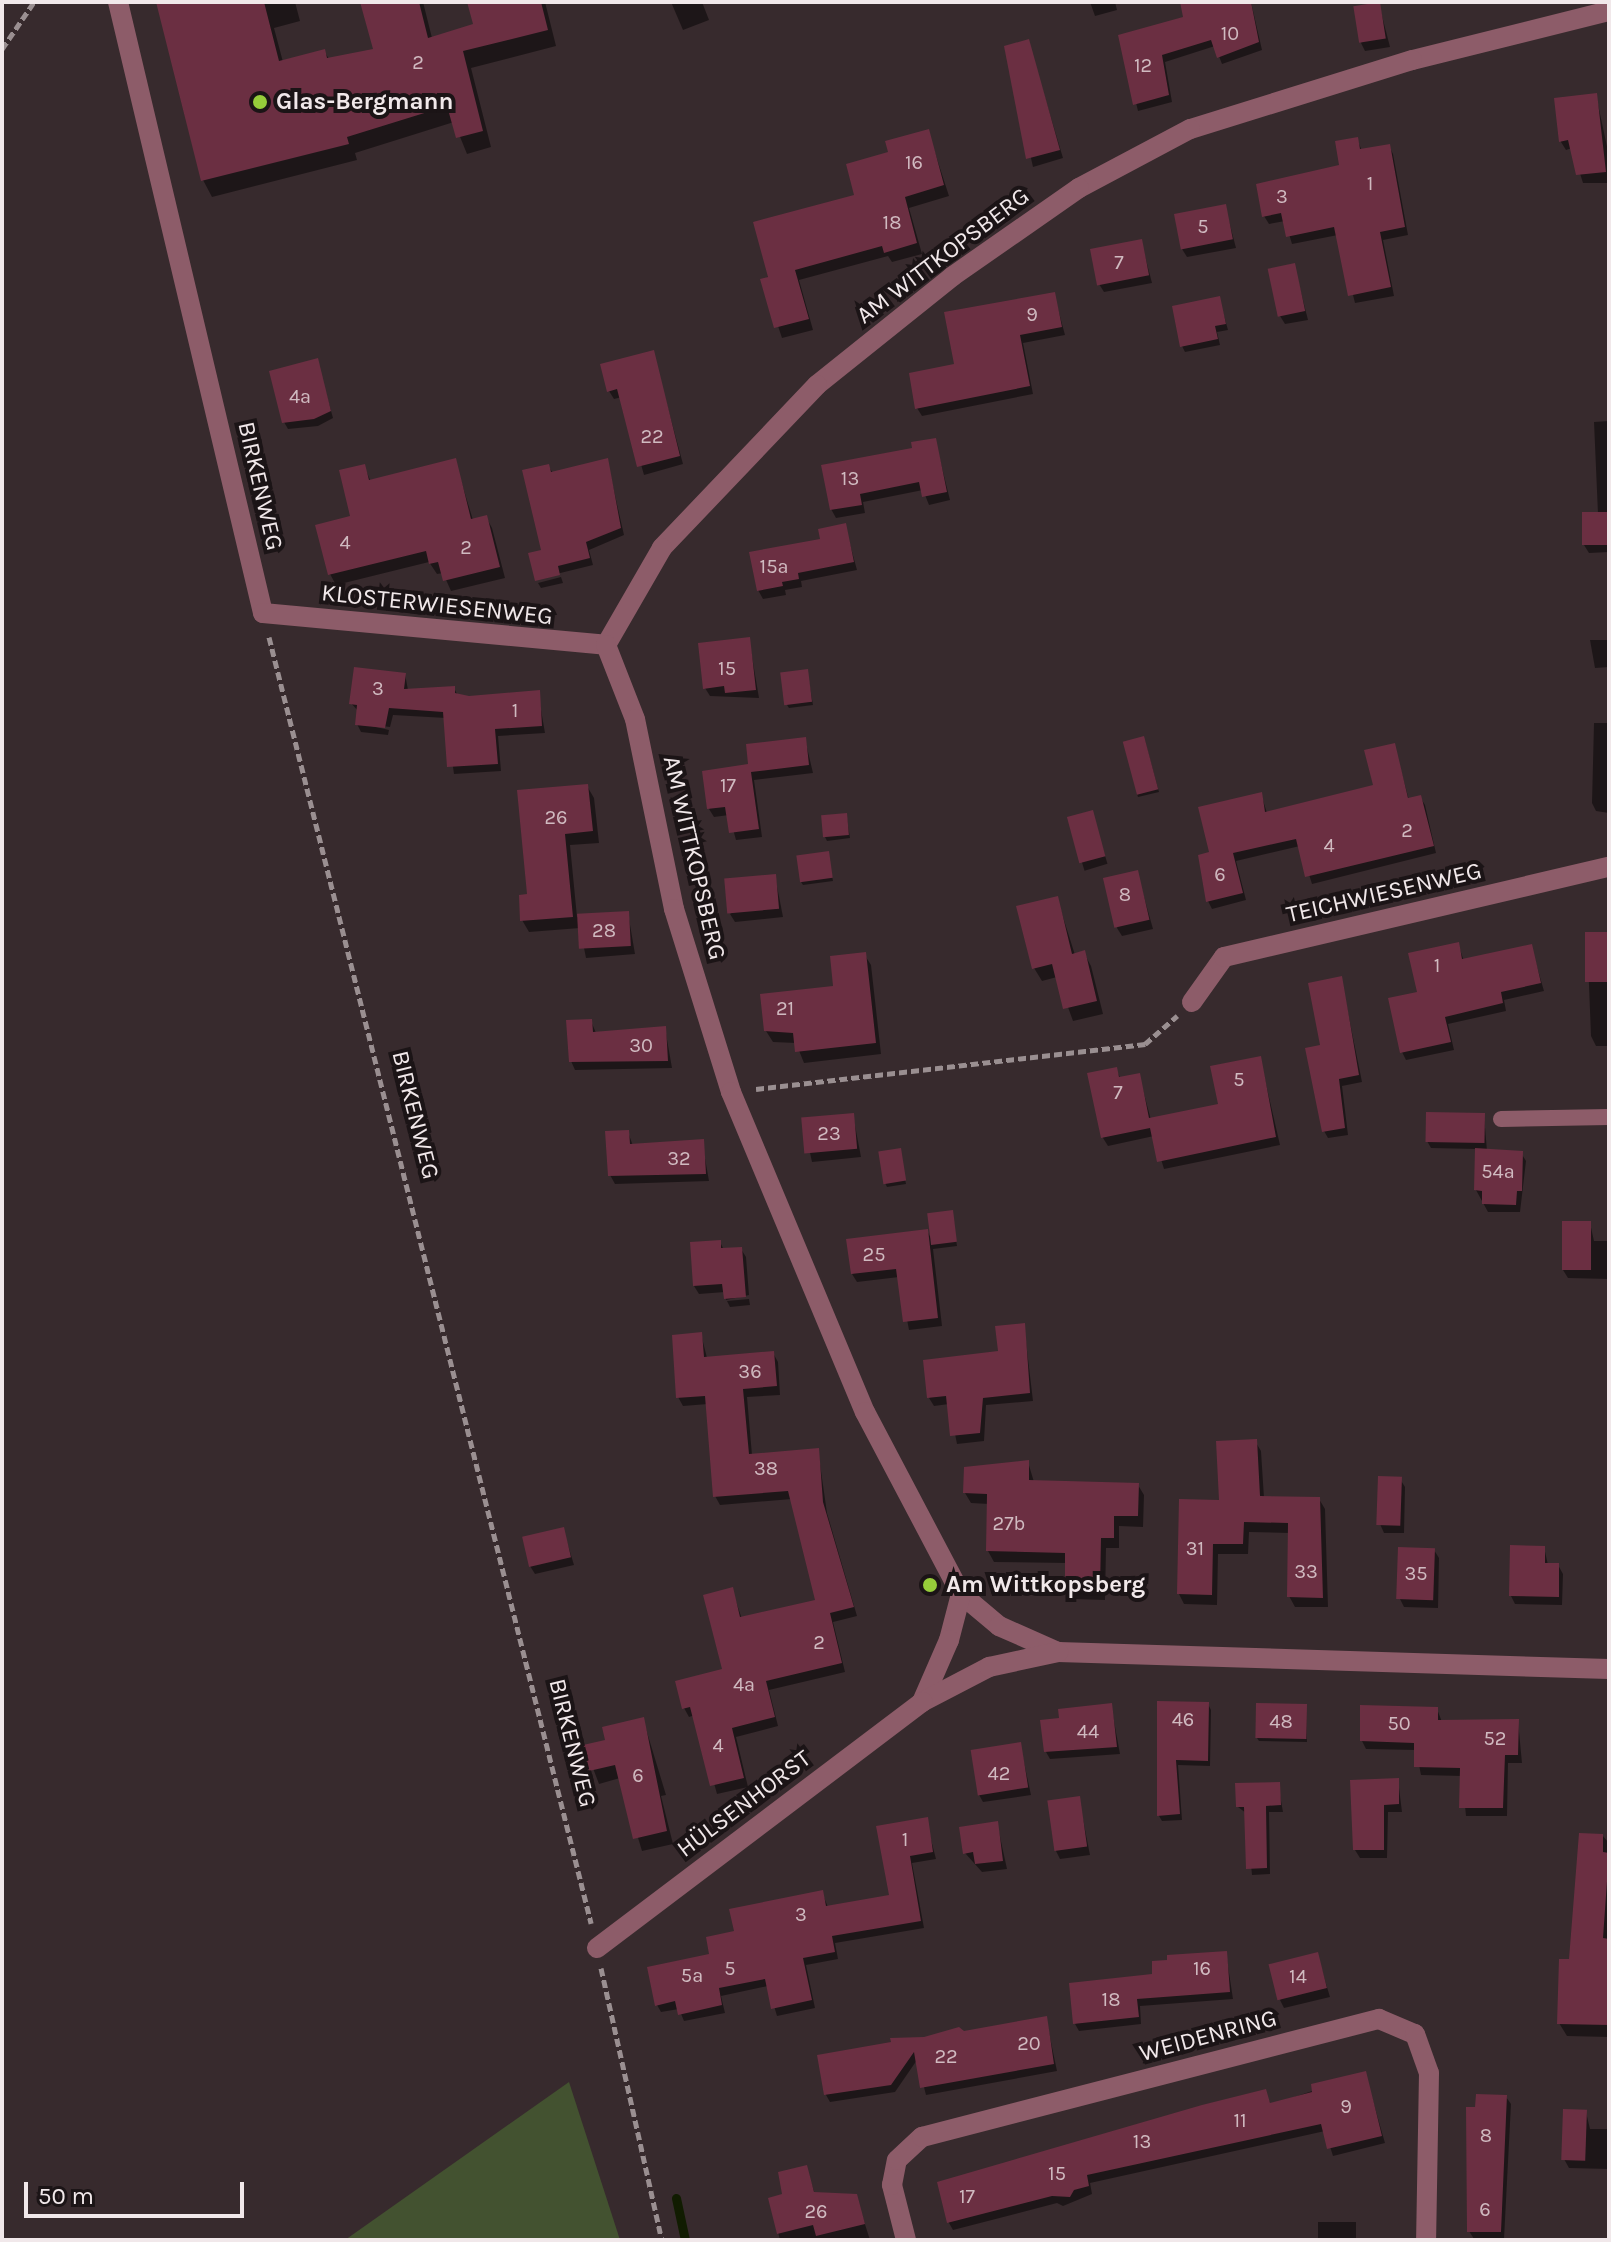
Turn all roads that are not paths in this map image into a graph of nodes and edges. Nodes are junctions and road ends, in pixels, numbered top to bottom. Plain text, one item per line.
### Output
1 (118, 2) edge
2 (1609, 11) edge
3 (263, 613) joint
4 (606, 645) junction
5 (1609, 867) edge
6 (1192, 1002) road end
7 (1609, 1117) edge
8 (1501, 1119) dead end
9 (961, 1594) junction
10 (1058, 1652) junction
11 (1609, 1669) edge
12 (922, 1702) junction
13 (597, 1948) road end
14 (906, 2240) edge
15 (1426, 2240) edge

1 - 3 street, BIRKENWEG
2 - 4 street, AM WITTKOPSBERG
3 - 4 street, KLOSTERWIESENWEG
4 - 9 street, AM WITTKOPSBERG
5 - 6 street, TEICHWIESENWEG
7 - 8 lane
9 - 10 street, AM WITTKOPSBERG
9 - 12 street, HÜLSENHORST
10 - 11 street, AM WITTKOPSBERG
10 - 12 street, HÜLSENHORST
12 - 13 street, HÜLSENHORST
14 - 15 street, WEIDENRING

